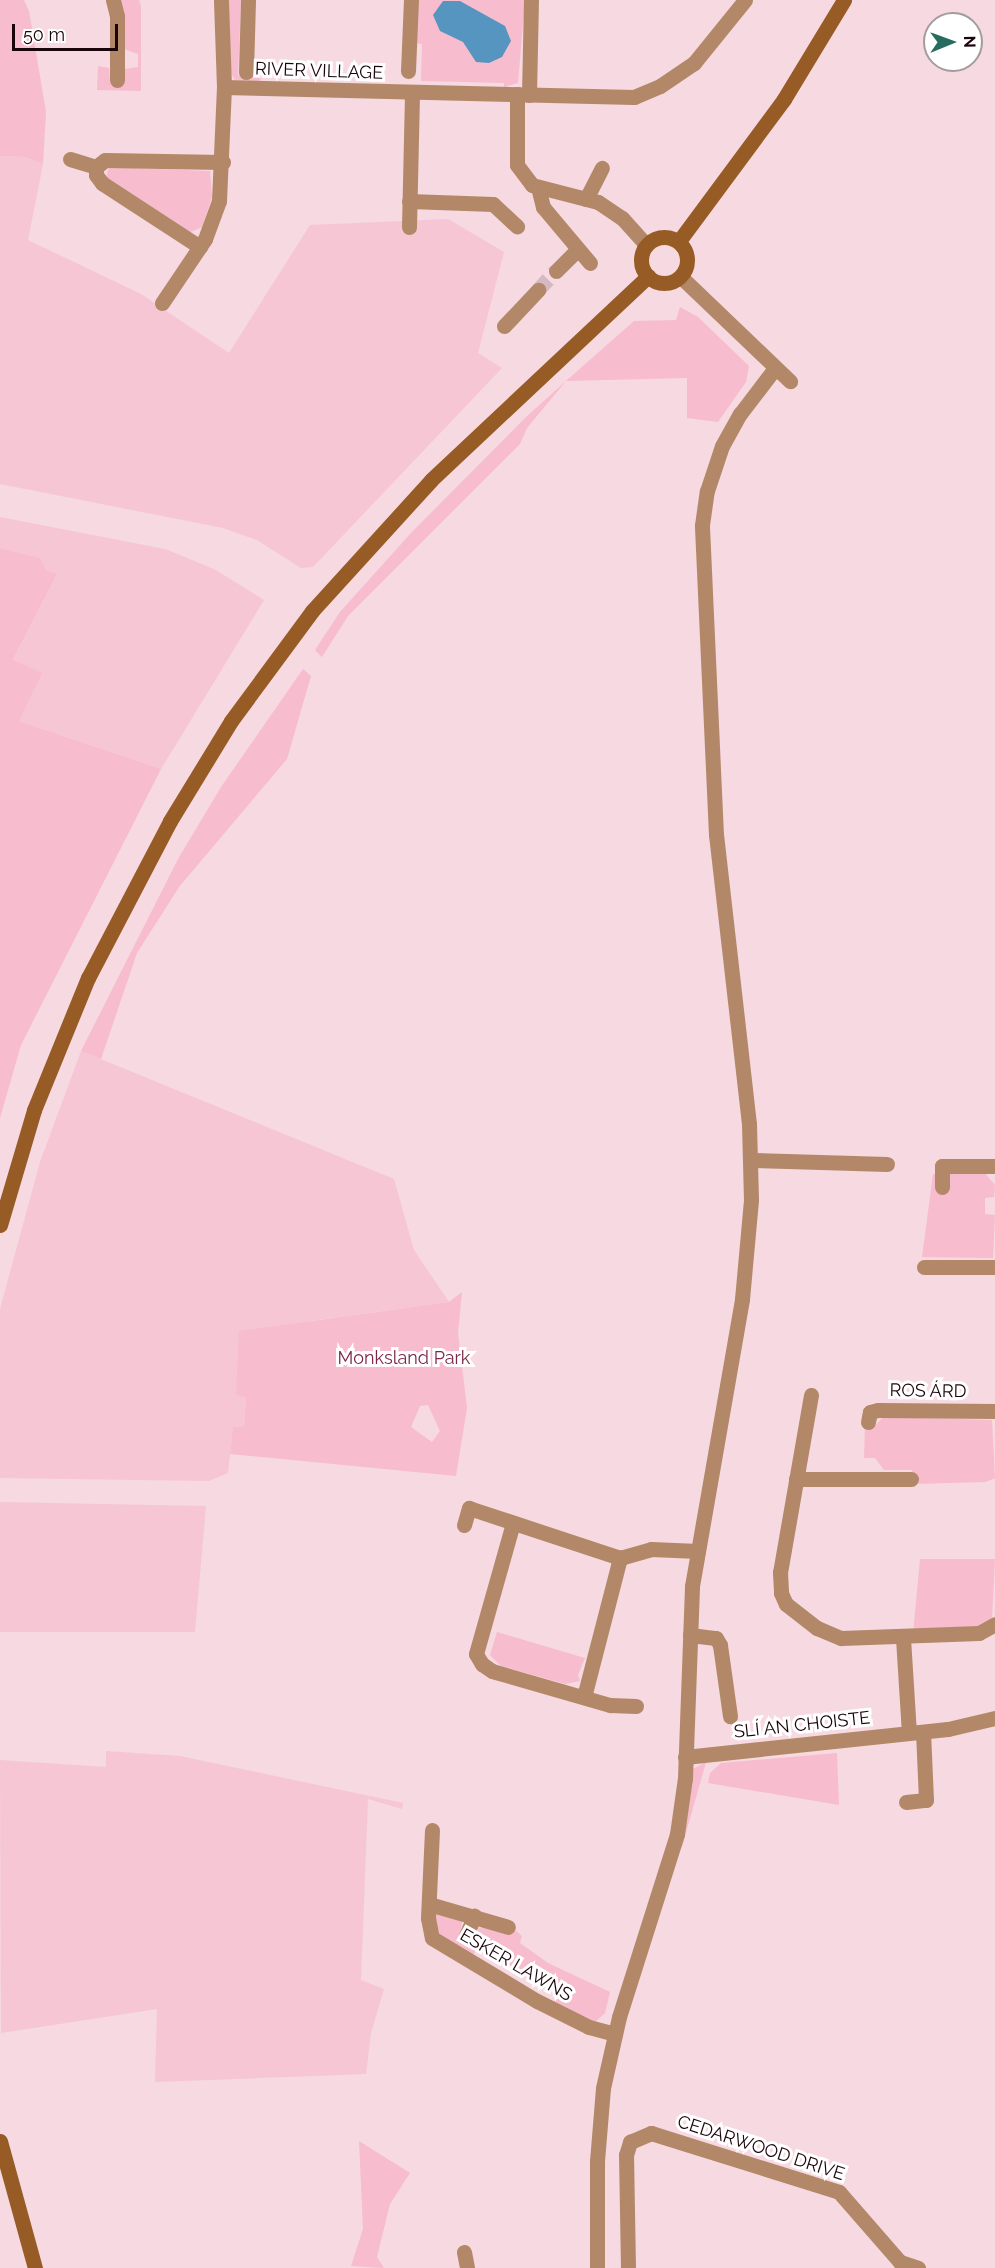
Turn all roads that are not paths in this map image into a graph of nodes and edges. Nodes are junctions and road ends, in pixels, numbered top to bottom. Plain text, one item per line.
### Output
1 (113, 0) edge
2 (221, 0) edge
3 (248, 0) edge
4 (411, 0) edge
5 (531, 0) edge
6 (745, 0) edge
7 (844, 0) edge
8 (408, 71) dead end
9 (246, 72) dead end
10 (117, 81) dead end
11 (224, 87) junction
12 (412, 93) junction
13 (523, 94) junction
14 (70, 159) dead end
15 (223, 162) junction
16 (96, 167) junction
17 (602, 168) dead end
18 (538, 187) junction
19 (586, 199) junction
20 (409, 201) junction
21 (517, 226) dead end
22 (409, 227) dead end
23 (679, 241) junction
24 (646, 245) junction
25 (200, 247) junction
26 (578, 249) junction
27 (590, 262) dead end
28 (556, 271) tunnel mouth
29 (648, 276) junction
30 (681, 277) junction
31 (538, 290) tunnel mouth
32 (162, 303) dead end
33 (504, 326) dead end
34 (775, 368) junction
35 (790, 381) dead end
36 (752, 1160) junction
37 (887, 1164) dead end
38 (995, 1166) edge
39 (942, 1186) dead end
40 (0, 1225) edge
41 (924, 1267) dead end
42 (995, 1267) edge
43 (811, 1395) dead end
44 (995, 1411) edge
45 (868, 1422) dead end
46 (796, 1479) junction
47 (910, 1479) dead end
48 (513, 1523) junction
49 (464, 1525) dead end
50 (698, 1551) junction
51 (621, 1557) junction
52 (995, 1624) edge
53 (690, 1635) junction
54 (903, 1638) junction
55 (584, 1697) junction
56 (636, 1706) dead end
57 (730, 1716) dead end
58 (995, 1718) edge
59 (916, 1733) junction
60 (685, 1757) junction
61 (906, 1802) dead end
62 (432, 1830) dead end
63 (429, 1904) junction
64 (474, 1916) junction
65 (508, 1926) dead end
66 (466, 1936) dead end
67 (615, 2034) junction
68 (0, 2140) edge
69 (464, 2252) dead end
70 (31, 2264) edge
71 (900, 2265) edge
72 (467, 2268) edge
73 (597, 2268) edge
74 (628, 2268) edge
75 (918, 2268) edge

1 - 10 street
2 - 11 street
3 - 9 street, RIVER VILLAGE
4 - 8 street, RIVER VILLAGE
5 - 13 street
6 - 13 street, RIVER VILLAGE
7 - 23 main road
11 - 12 street, RIVER VILLAGE
11 - 15 street
12 - 13 street, RIVER VILLAGE
12 - 20 street
13 - 18 street
14 - 16 street
15 - 16 street
15 - 25 street
16 - 25 street
17 - 19 street
18 - 19 street
18 - 26 street
19 - 24 street
20 - 21 street
20 - 22 street
23 - 24 main road
23 - 30 main road
24 - 29 main road
25 - 32 street
26 - 27 street
26 - 28 street
29 - 30 main road
29 - 40 main road
30 - 34 street
31 - 33 street
34 - 35 street
34 - 36 street
36 - 37 street
36 - 50 street
38 - 39 street
41 - 42 street
43 - 46 street
44 - 45 street, ROS ÁRD
46 - 47 street
46 - 54 street
48 - 49 street
48 - 51 street
48 - 55 street
50 - 51 street
50 - 53 street
51 - 55 street
52 - 54 street
53 - 57 street
53 - 60 street
54 - 59 street
55 - 56 street
58 - 59 street, SLÍ AN CHOISTE
59 - 60 street, SLÍ AN CHOISTE
59 - 61 street
60 - 67 street
62 - 63 street, ESKER LAWNS
63 - 64 street, ESKER LAWNS
63 - 67 street, ESKER LAWNS
64 - 65 street, ESKER LAWNS
64 - 66 street, ESKER LAWNS
67 - 73 street
68 - 70 main road
69 - 72 street
71 - 74 street, CEDARWOOD DRIVE
71 - 75 street, CEDARWOOD DRIVE

